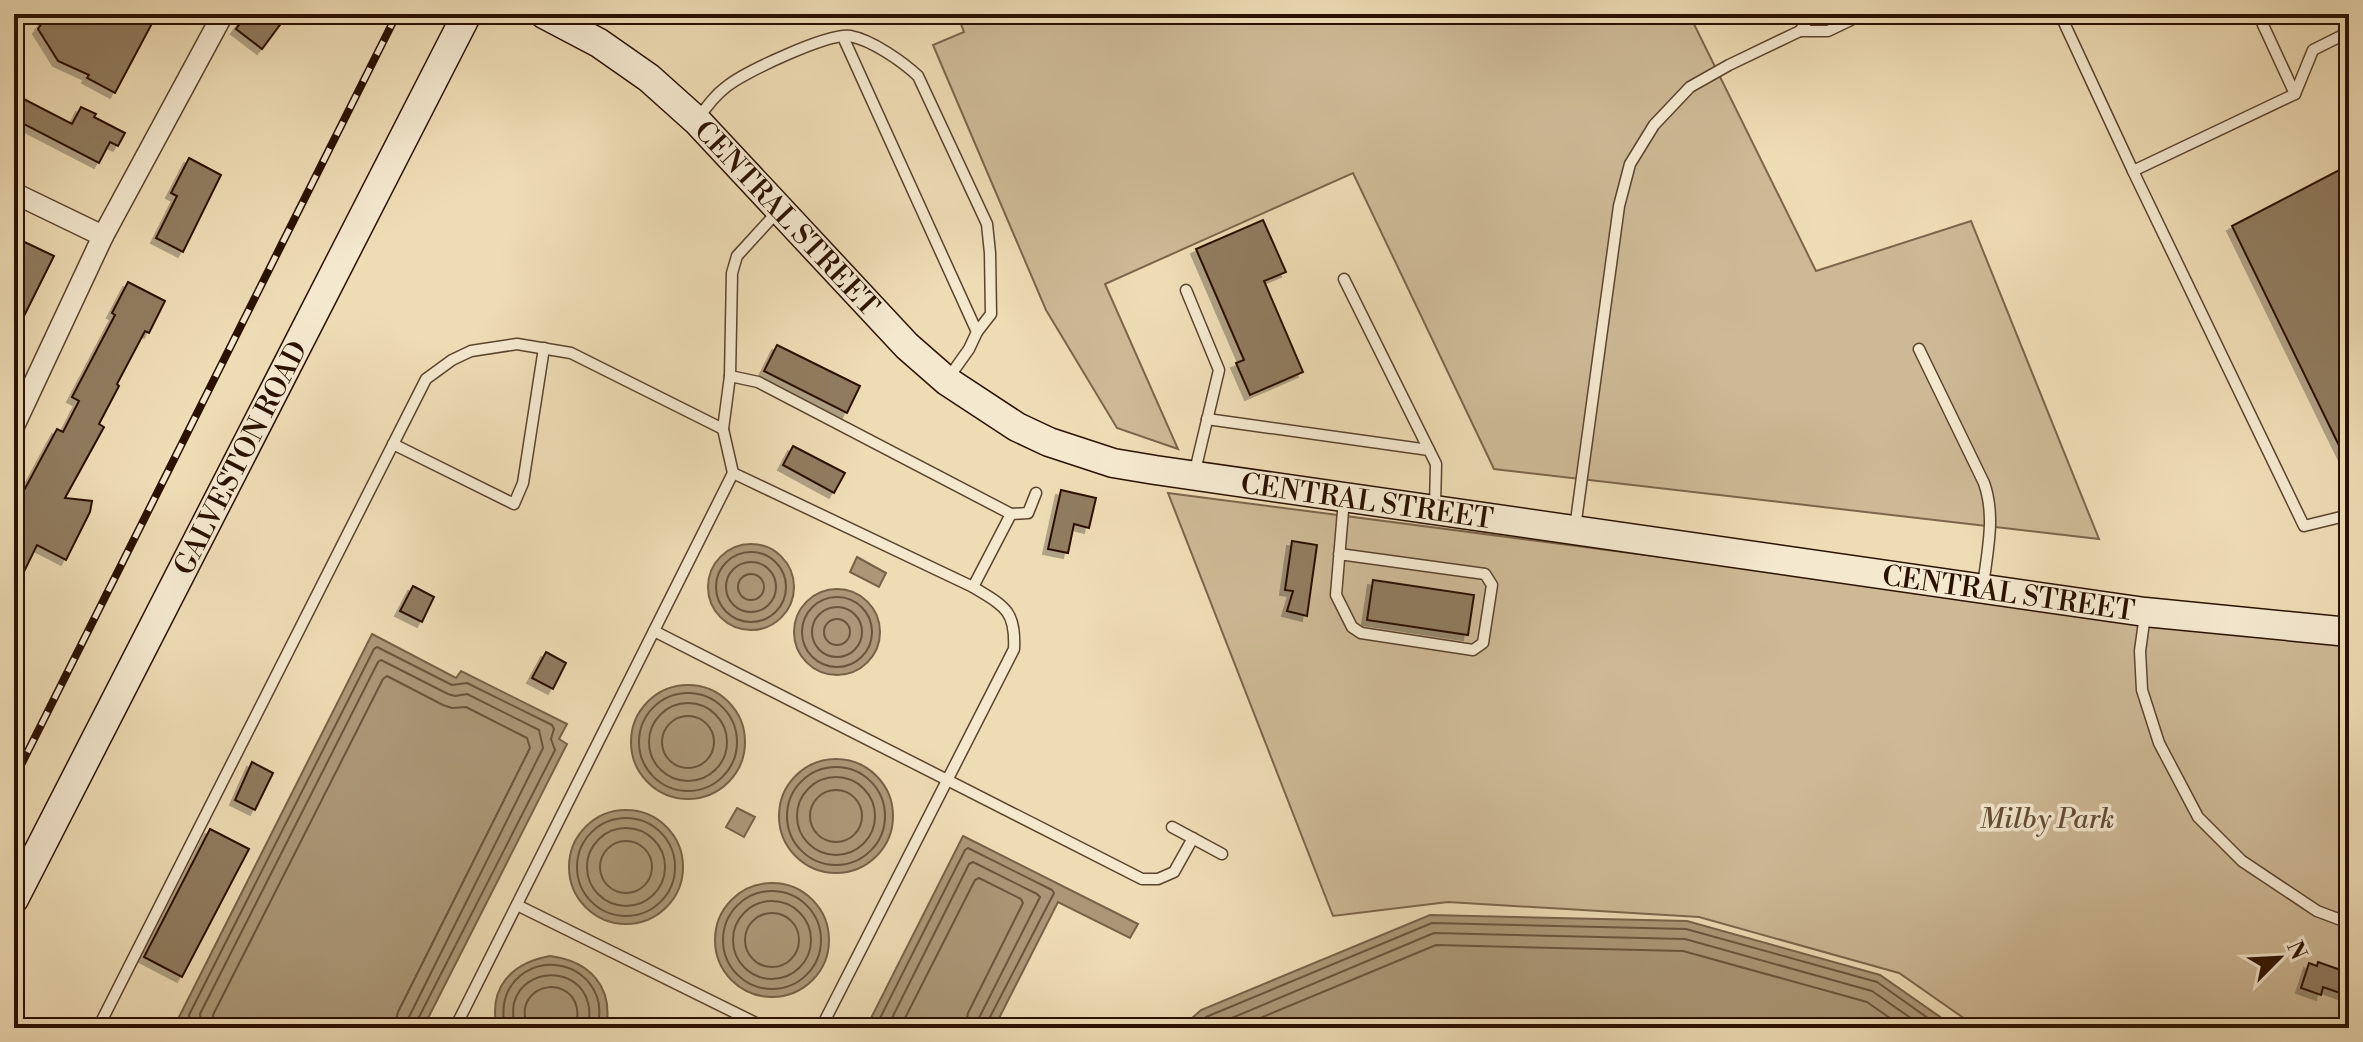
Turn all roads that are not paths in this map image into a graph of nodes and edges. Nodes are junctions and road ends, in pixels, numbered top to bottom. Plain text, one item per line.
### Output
1 (223, 14) edge
2 (467, 14) edge
3 (544, 14) edge
4 (1812, 14) edge
5 (2060, 14) edge
6 (2258, 14) edge
7 (1851, 20) dead end
8 (1800, 31) junction
9 (2349, 32) edge
10 (843, 37) junction
11 (2295, 94) junction
12 (697, 121) junction
13 (2133, 171) junction
14 (14, 193) edge
15 (780, 209) junction
16 (103, 236) junction
17 (1344, 279) dead end
18 (1186, 290) dead end
19 (977, 332) junction
20 (544, 348) junction
21 (1919, 349) dead end
22 (730, 376) junction
23 (947, 381) junction
24 (1207, 419) junction
25 (14, 426) edge
26 (723, 429) junction
27 (393, 444) junction
28 (1429, 450) junction
29 (733, 473) junction
30 (1194, 476) junction
31 (1036, 493) dead end
32 (1344, 497) junction
33 (1435, 510) junction
34 (1011, 514) junction
35 (2349, 515) edge
36 (1575, 530) junction
37 (1339, 554) junction
38 (973, 587) junction
39 (1982, 589) junction
40 (2145, 612) junction
41 (654, 631) junction
42 (2349, 632) edge
43 (947, 782) junction
44 (1172, 827) dead end
45 (1193, 838) junction
46 (1222, 854) dead end
47 (14, 899) edge
48 (517, 905) junction
49 (2349, 923) edge
50 (98, 1028) edge
51 (455, 1028) edge
52 (766, 1028) edge
53 (821, 1028) edge

1 - 16 street
2 - 47 street, GALVESTON ROAD
3 - 12 street, CENTRAL STREET
4 - 8 lane
5 - 13 lane
6 - 11 lane
7 - 8 lane
8 - 36 lane
9 - 11 lane
10 - 12 lane
10 - 19 lane
10 - 19 lane
11 - 13 lane
12 - 15 street, CENTRAL STREET
13 - 35 lane
14 - 16 street
15 - 22 lane
15 - 23 street, CENTRAL STREET
16 - 25 street
17 - 28 lane
18 - 24 lane
19 - 23 lane
20 - 26 lane
20 - 27 lane
20 - 27 lane
21 - 39 lane
22 - 26 lane
22 - 34 lane
23 - 30 street, CENTRAL STREET
24 - 28 lane
24 - 30 lane
26 - 29 lane
27 - 50 lane
28 - 33 lane
29 - 38 lane
29 - 41 lane
30 - 32 street, CENTRAL STREET
31 - 34 lane
32 - 33 street, CENTRAL STREET
32 - 37 lane
33 - 36 street, CENTRAL STREET
34 - 38 lane
36 - 39 street, CENTRAL STREET
37 - 37 lane
38 - 43 lane
39 - 40 street, CENTRAL STREET
40 - 42 street, CENTRAL STREET
40 - 49 lane
41 - 43 lane
41 - 48 lane
43 - 45 lane
43 - 53 lane
44 - 45 lane
45 - 46 lane
48 - 51 lane
48 - 52 lane

